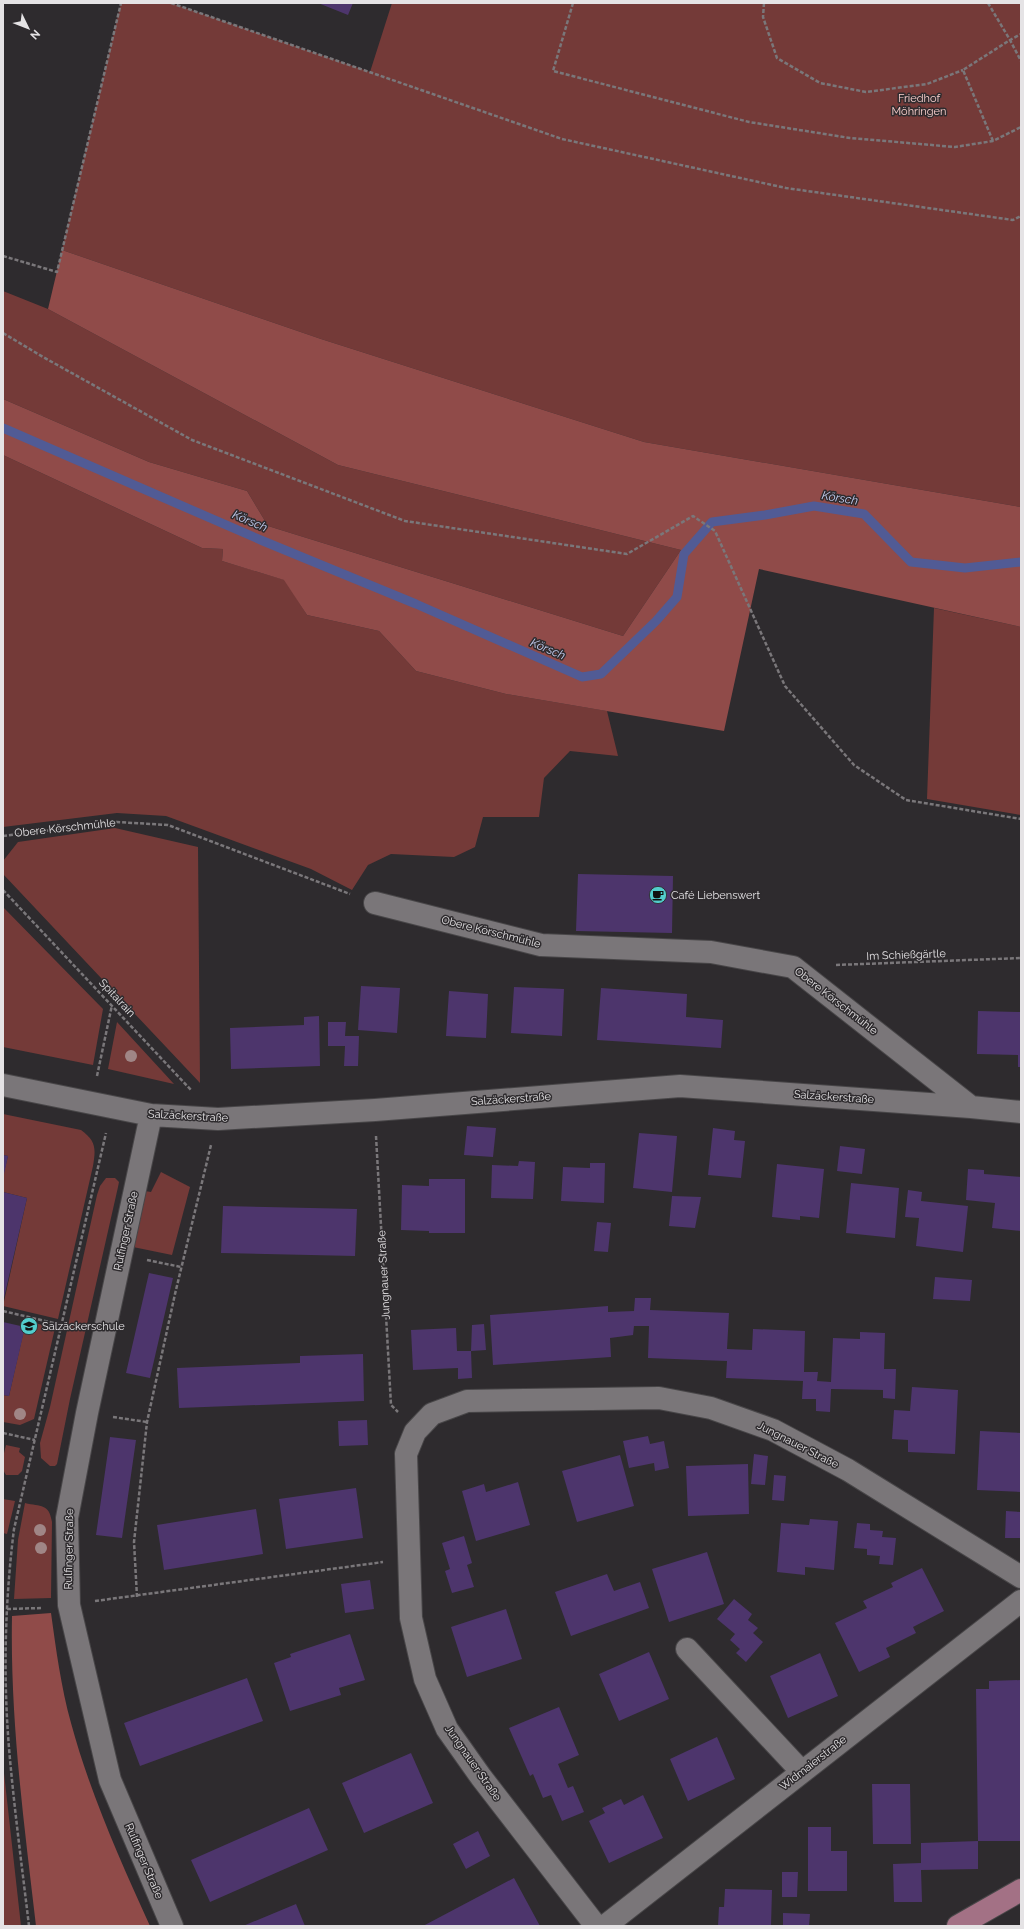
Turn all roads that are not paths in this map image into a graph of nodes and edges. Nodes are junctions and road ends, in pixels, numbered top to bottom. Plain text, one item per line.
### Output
1 (375, 903) road end
2 (3, 1085) edge
3 (971, 1107) junction
4 (1021, 1112) edge
5 (151, 1116) junction
6 (1021, 1577) edge
7 (1021, 1601) edge
8 (687, 1649) dead end
9 (802, 1772) junction
10 (1021, 1890) edge
11 (172, 1926) edge
12 (596, 1926) edge
13 (605, 1926) edge
14 (958, 1926) edge

1 - 3 street, Obere Körschmühle
2 - 5 street, Salzäckerstraße
3 - 4 street, Salzäckerstraße
3 - 5 street, Salzäckerstraße
5 - 11 street, Rulfinger Straße
6 - 12 street, Jungnauer Straße
7 - 9 street, Widmaierstraße
8 - 9 street
9 - 13 street, Widmaierstraße
10 - 14 main road

